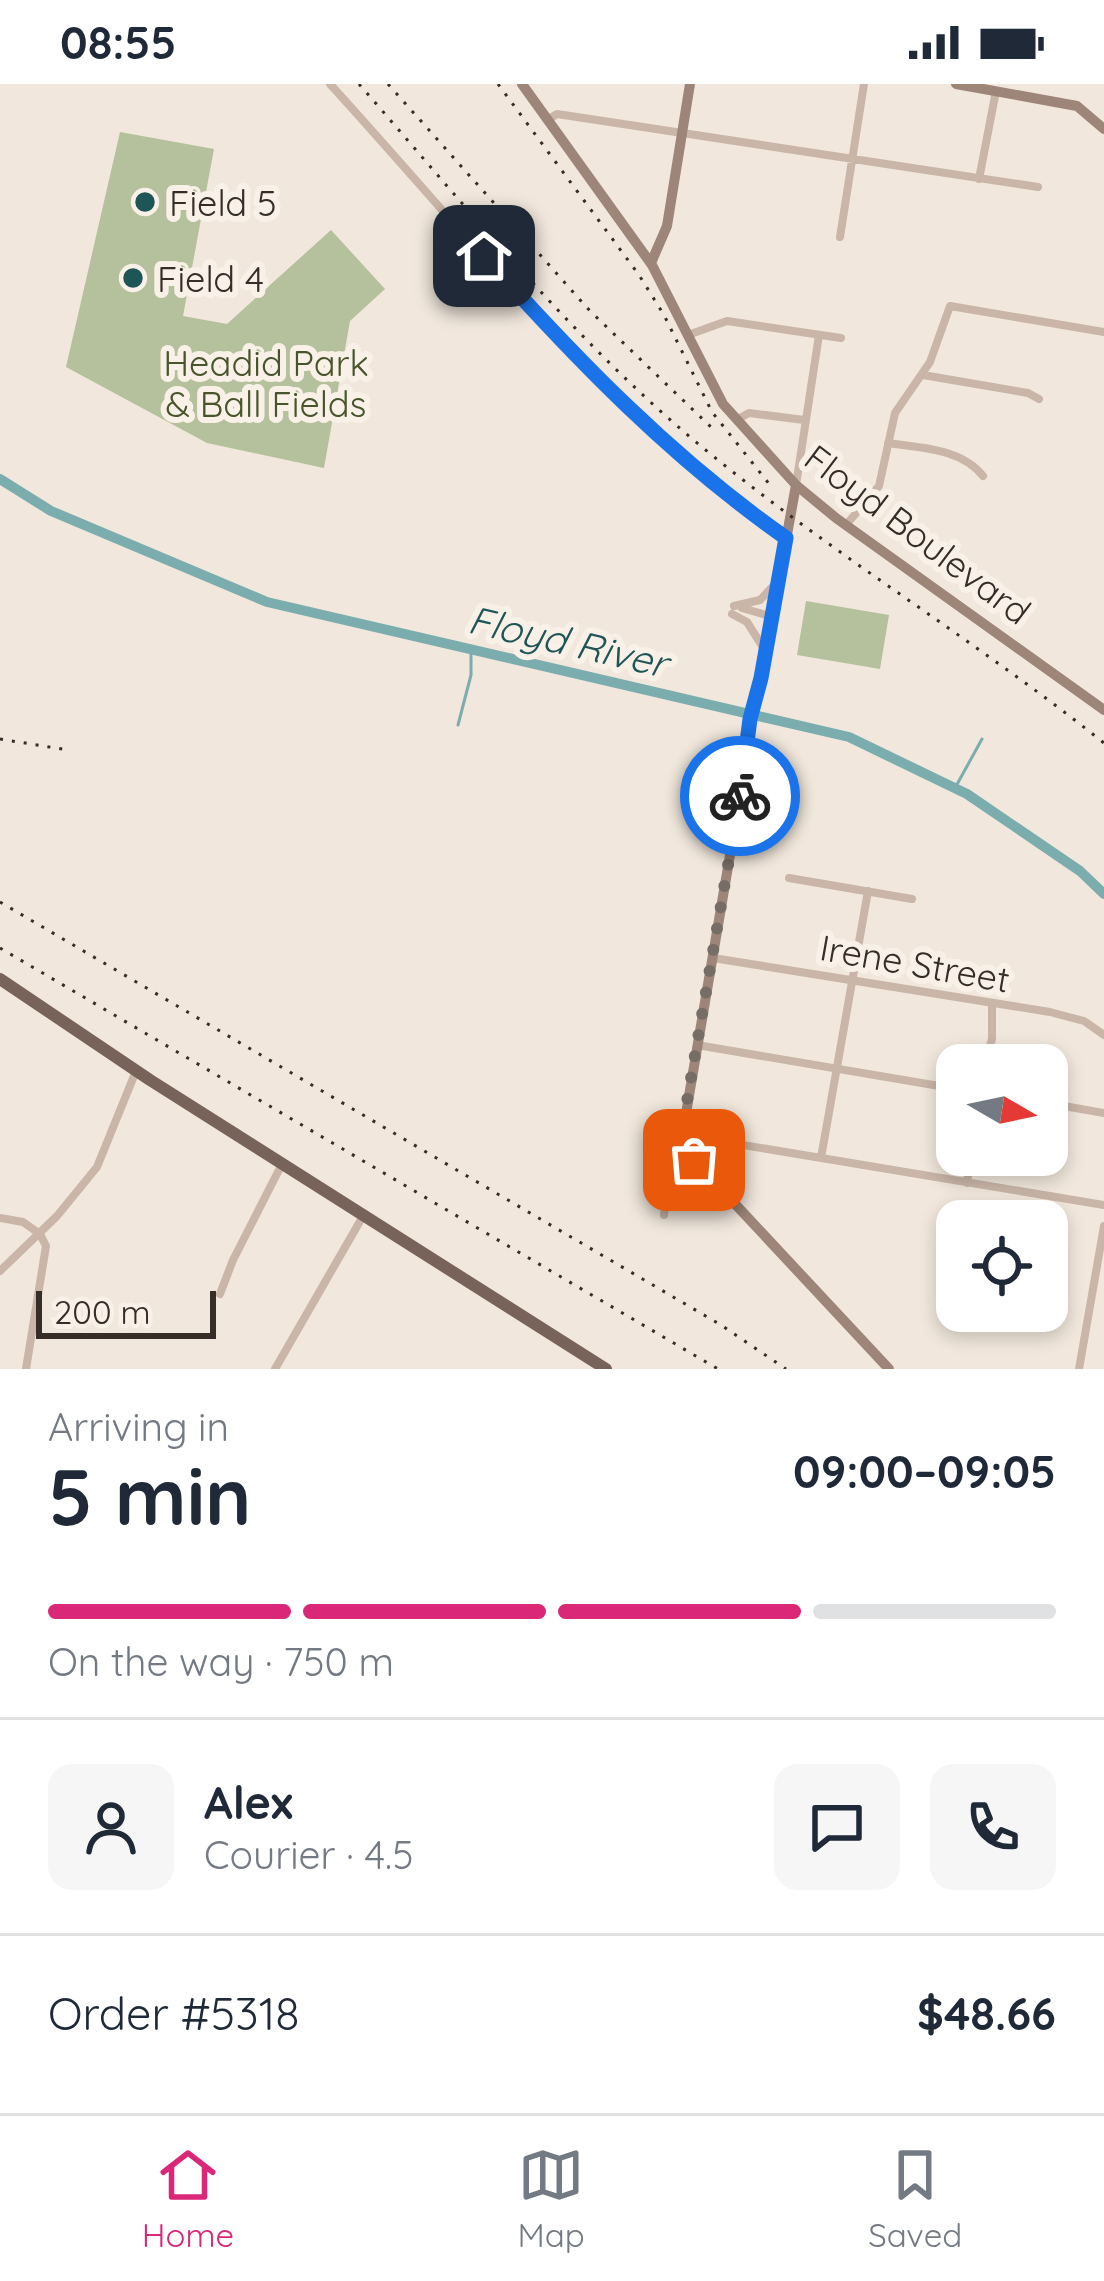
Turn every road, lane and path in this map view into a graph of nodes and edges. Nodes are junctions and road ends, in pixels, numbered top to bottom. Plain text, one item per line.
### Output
1 (331, 84) edge
2 (522, 84) edge
3 (690, 84) edge
4 (864, 84) edge
5 (956, 84) edge
6 (993, 88) edge
7 (549, 119) junction
8 (1104, 129) edge
9 (683, 133) junction
10 (853, 158) junction
11 (979, 179) junction
12 (1038, 187) dead end
13 (840, 237) dead end
14 (651, 263) junction
15 (1104, 332) edge
16 (819, 334) junction
17 (688, 335) junction
18 (841, 338) dead end
19 (922, 375) junction
20 (1039, 399) dead end
21 (736, 420) junction
22 (804, 420) junction
23 (888, 442) junction
24 (982, 476) dead end
25 (796, 484) junction
26 (845, 525) junction
27 (786, 538) junction
28 (779, 580) junction
29 (772, 622) junction
30 (766, 652) junction
31 (1104, 710) edge
32 (789, 878) dead end
33 (868, 891) junction
34 (912, 899) dead end
35 (712, 958) junction
36 (0, 979) edge
37 (850, 979) junction
38 (991, 1004) junction
39 (1104, 1035) edge
40 (991, 1044) edge
41 (696, 1045) junction
42 (836, 1068) junction
43 (136, 1071) junction
44 (936, 1085) edge
45 (1068, 1107) edge
46 (1104, 1113) edge
47 (682, 1138) junction
48 (821, 1158) junction
49 (282, 1164) junction
50 (968, 1176) edge
51 (967, 1183) junction
52 (1104, 1205) edge
53 (664, 1215) dead end
54 (363, 1216) junction
55 (0, 1218) edge
56 (1104, 1226) edge
57 (40, 1234) junction
58 (1100, 1267) edge
59 (0, 1271) edge
60 (220, 1294) dead end
61 (26, 1369) edge
62 (275, 1369) edge
63 (606, 1369) edge
64 (890, 1369) edge
65 (1079, 1369) edge

1 - 27 street
2 - 7 main road, Floyd Boulevard
3 - 9 main road
4 - 10 street
5 - 6 main road
6 - 8 main road
6 - 11 street
7 - 9 street
7 - 14 main road, Floyd Boulevard
9 - 10 street
9 - 14 main road
10 - 11 street
10 - 13 street
11 - 12 street
14 - 17 main road, Floyd Boulevard
15 - 19 street
16 - 17 street
16 - 18 street
16 - 22 street
17 - 21 main road, Floyd Boulevard
19 - 20 street
19 - 23 street
21 - 22 street
21 - 25 main road, Floyd Boulevard
22 - 25 street
23 - 24 street
23 - 26 street
25 - 26 main road, Floyd Boulevard
25 - 27 main road
26 - 31 main road, Floyd Boulevard
27 - 28 main road
28 - 29 main road
28 - 29 street
29 - 30 main road
29 - 30 street
30 - 35 main road
32 - 33 street
33 - 34 street
33 - 37 street
35 - 37 street, Irene Street
35 - 41 main road
36 - 43 main road
37 - 38 street, Irene Street
37 - 42 street
38 - 39 street, Irene Street
38 - 40 street
41 - 42 street
41 - 47 main road
42 - 44 street
42 - 48 street
43 - 49 main road
43 - 57 street
45 - 46 street
47 - 48 street
47 - 53 street
47 - 64 main road
48 - 51 street
49 - 54 main road
49 - 60 street
50 - 51 street
51 - 52 street
54 - 62 street
54 - 63 main road
55 - 57 street
56 - 58 street
57 - 59 street
57 - 61 street
58 - 65 street

